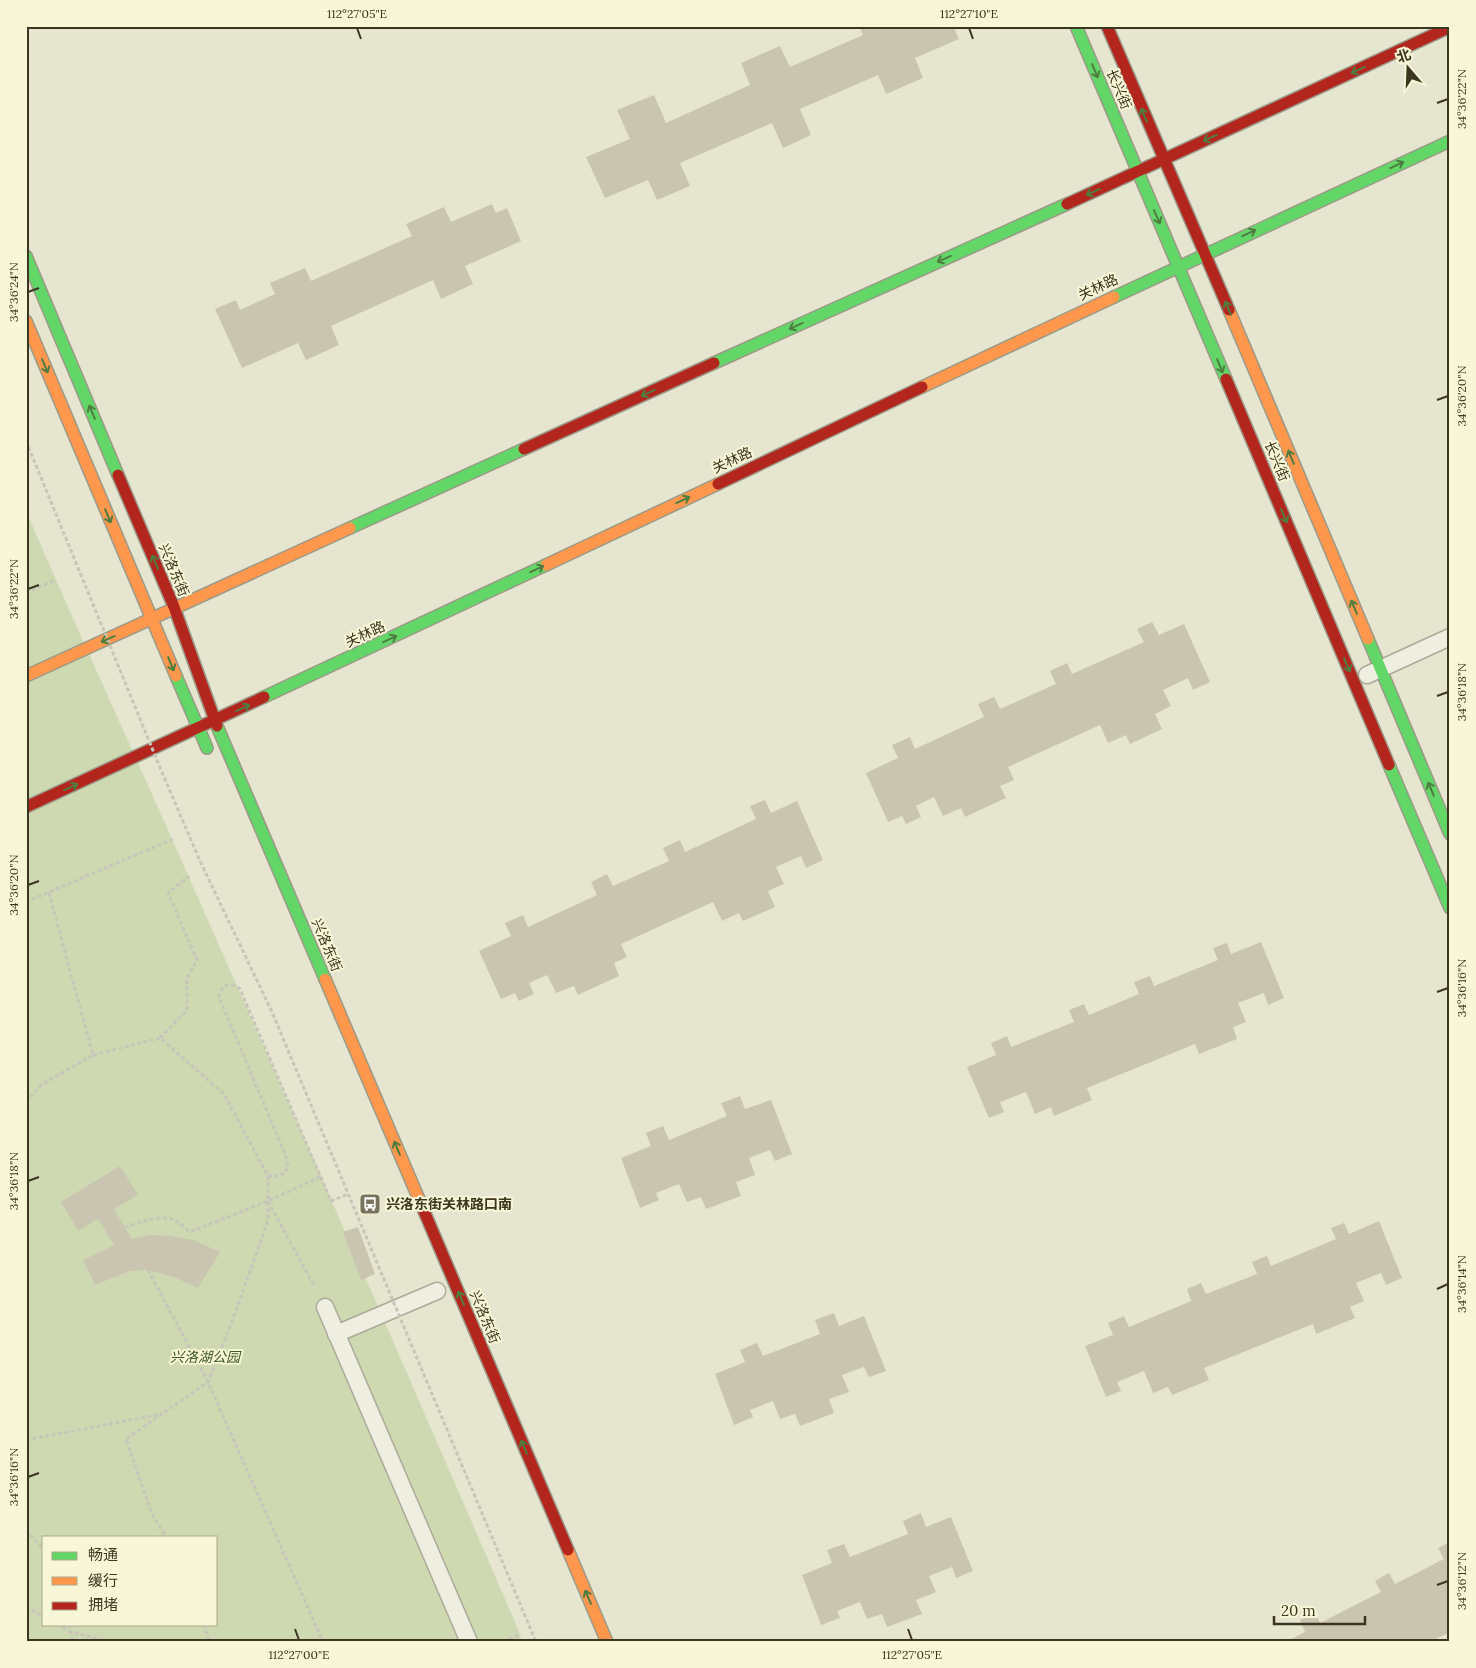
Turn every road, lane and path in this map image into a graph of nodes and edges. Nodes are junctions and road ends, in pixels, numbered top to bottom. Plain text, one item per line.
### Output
1 (1076, 26) edge
2 (1107, 26) edge
3 (1450, 27) edge
4 (1450, 141) edge
5 (1164, 160) junction
6 (1137, 172) junction
7 (1205, 253) junction
8 (26, 256) edge
9 (1178, 266) junction
10 (26, 321) edge
11 (26, 441) edge
12 (56, 580) dead end
13 (26, 592) edge
14 (174, 607) junction
15 (152, 619) junction
16 (1450, 637) edge
17 (1373, 672) junction
18 (26, 676) edge
19 (215, 721) junction
20 (198, 729) junction
21 (210, 756) dead end
22 (26, 807) edge
23 (1450, 834) edge
24 (173, 840) dead end
25 (189, 876) dead end
26 (49, 893) junction
27 (26, 902) edge
28 (1450, 908) edge
29 (160, 1038) junction
30 (94, 1055) junction
31 (26, 1102) edge
32 (268, 1176) junction
33 (322, 1176) dead end
34 (348, 1194) junction
35 (268, 1201) junction
36 (124, 1227) dead end
37 (148, 1270) dead end
38 (437, 1291) dead end
39 (325, 1307) joint
40 (336, 1334) junction
41 (208, 1382) junction
42 (163, 1414) junction
43 (26, 1440) edge
44 (26, 1530) edge
45 (165, 1536) edge
46 (42, 1548) edge
47 (26, 1607) edge
48 (42, 1616) edge
49 (60, 1626) edge
50 (70, 1626) edge
51 (205, 1626) edge
52 (71, 1632) junction
53 (519, 1635) dead end
54 (73, 1642) edge
55 (111, 1642) edge
56 (209, 1642) edge
57 (322, 1642) edge
58 (469, 1642) edge
59 (503, 1642) edge
60 (536, 1642) edge
61 (607, 1642) edge

1 -> 6 main road, 长兴街
5 -> 2 main road, 长兴街
3 -> 5 main road
7 -> 4 main road, 关林路
5 - 6 main road
5 - 7 main road, 长兴街
6 -> 9 main road, 长兴街
6 -> 14 main road
7 - 9 main road, 关林路
17 -> 7 main road, 长兴街
14 -> 8 main road, 兴洛东街
19 -> 9 main road, 关林路
9 -> 28 main road, 长兴街
10 -> 15 main road
11 - 34 path, bridge
12 - 13 path
14 - 15 main road
14 - 19 main road, 兴洛东街
15 -> 18 main road
15 -> 20 main road
16 - 17 lane
23 -> 17 main road, 长兴街
19 - 20 main road, 关林路
61 -> 19 main road, 兴洛东街
20 - 21 main road
22 -> 20 main road, 关林路
24 - 26 path
25 - 29 path
26 - 27 path
26 - 30 path
29 - 30 path
29 - 32 path
30 - 31 path
32 - 34 path, bridge
32 - 35 path
33 - 35 path
34 - 60 path, bridge
35 - 36 path
35 - 39 path
35 - 41 path
37 - 41 path
38 - 40 lane
39 - 40 lane
40 - 58 lane
41 - 42 path
41 - 57 path
42 - 43 path
42 - 45 path
44 - 46 path
47 - 48 path
49 - 52 path
50 - 52 path
51 - 56 path
52 - 54 path
52 - 55 path
53 - 59 path

